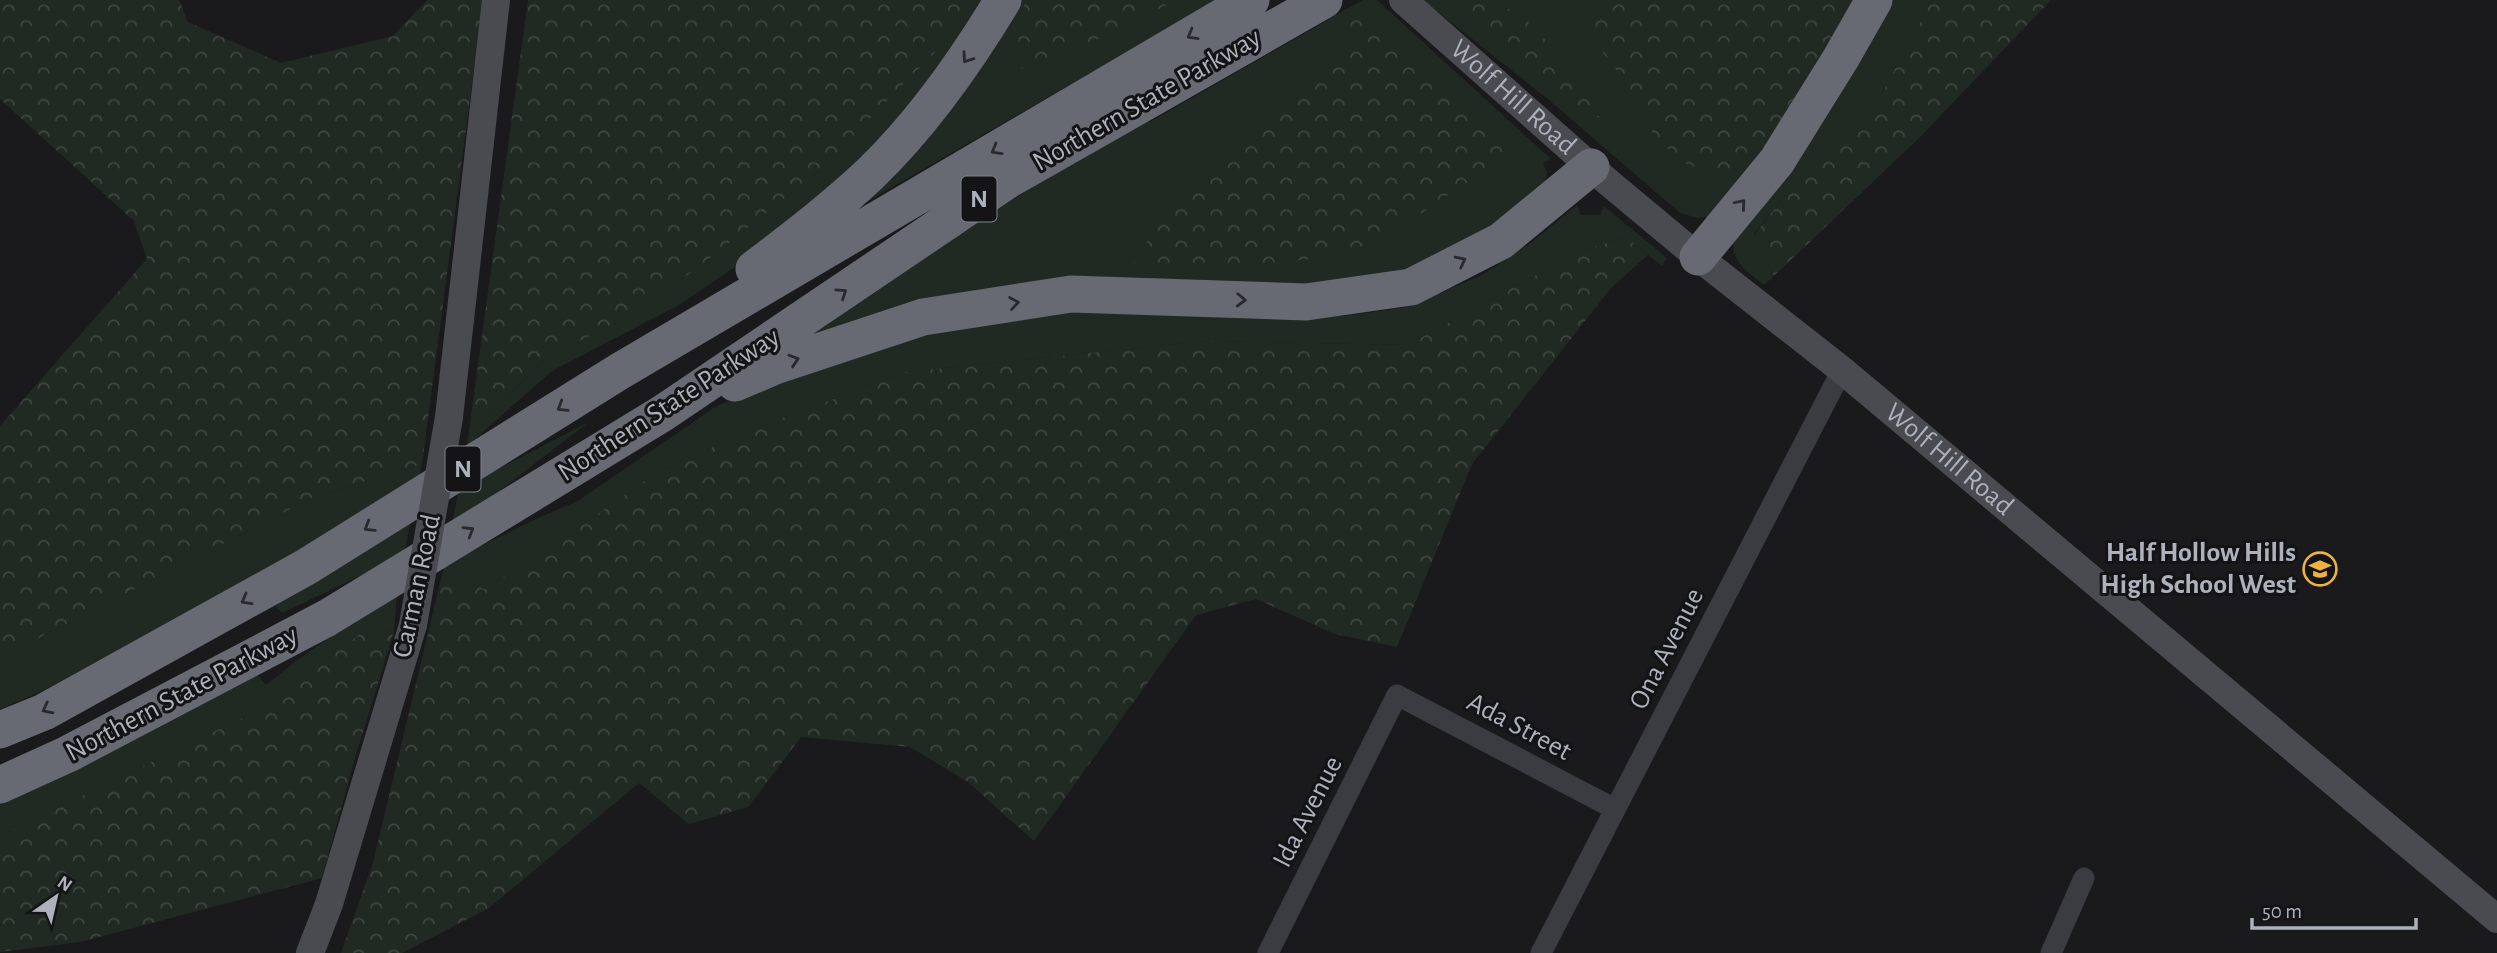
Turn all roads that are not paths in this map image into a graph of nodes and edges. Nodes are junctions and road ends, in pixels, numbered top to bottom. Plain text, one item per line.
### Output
1 (496, 0) edge
2 (1003, 0) edge
3 (1251, 0) edge
4 (1403, 0) edge
5 (1874, 0) edge
6 (1317, 4) edge
7 (1591, 167) junction
8 (1698, 257) junction
9 (1842, 370) junction
10 (620, 371) junction
11 (663, 413) junction
12 (1397, 695) joint
13 (0, 730) edge
14 (0, 785) edge
15 (1615, 809) junction
16 (2084, 878) dead end
17 (2497, 919) edge
18 (310, 953) edge
19 (1268, 953) edge
20 (1541, 953) edge
21 (2051, 953) edge

1 - 18 street, Carman Road, bridge
2 -> 10 highway
3 -> 10 highway, Northern State Parkway / N
4 - 7 street, Wolf Hill Road
8 -> 5 highway
11 -> 6 highway, Northern State Parkway / N
7 - 8 street, Wolf Hill Road
11 -> 7 highway
8 - 9 street, Wolf Hill Road
9 - 15 street, Ona Avenue
9 - 17 street, Wolf Hill Road
10 -> 13 highway, Northern State Parkway / N
14 -> 11 highway, Northern State Parkway / N
12 - 15 street, Ada Street
12 - 19 street, Ida Avenue
15 - 20 street, Ona Avenue
16 - 21 street

